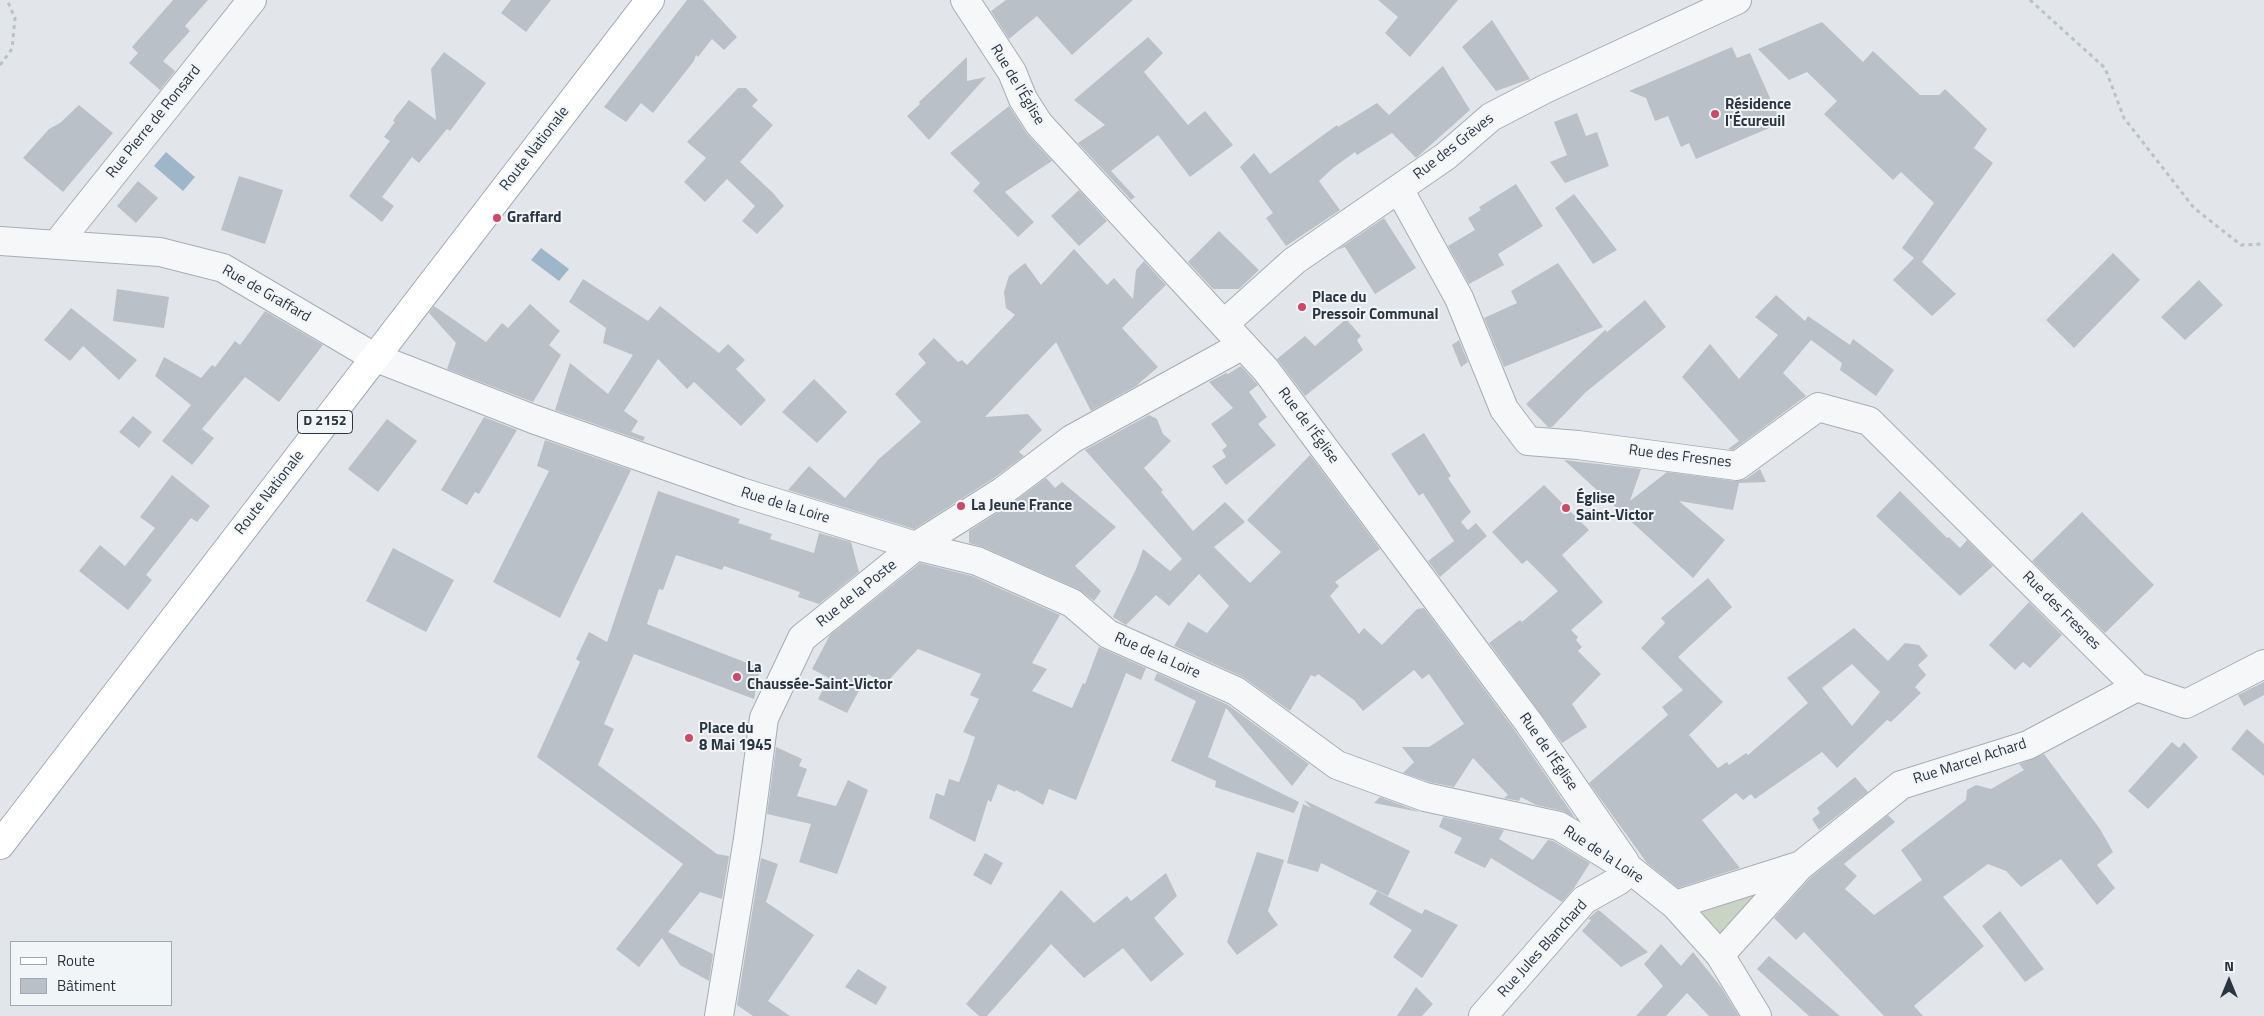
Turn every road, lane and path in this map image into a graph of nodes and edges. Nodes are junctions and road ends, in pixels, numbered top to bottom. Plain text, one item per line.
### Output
1 (6, 0) edge
2 (252, 0) edge
3 (650, 0) edge
4 (965, 0) edge
5 (1737, 0) edge
6 (2030, 0) edge
7 (0, 65) edge
8 (1399, 189) junction
9 (0, 242) edge
10 (2264, 244) edge
11 (56, 245) junction
12 (1224, 324) junction
13 (1243, 345) junction
14 (374, 358) junction
15 (916, 546) junction
16 (2264, 664) edge
17 (2137, 687) junction
18 (0, 845) edge
19 (1800, 866) junction
20 (1631, 870) junction
21 (1675, 905) junction
22 (1720, 955) junction
23 (719, 1016) edge
24 (1483, 1016) edge
25 (1757, 1016) edge

1 - 7 path
2 - 11 street, Rue Pierre de Ronsard
3 - 14 main road, Route Nationale / D 2152
4 - 12 street, Rue de l'Église
5 - 8 street, Rue des Grèves
6 - 10 path
8 - 12 street, Rue des Grèves
8 - 17 street, Rue des Fresnes
9 - 11 street, Rue de Graffard
11 - 14 street, Rue de Graffard
12 - 13 street, Rue de l'Église
13 - 15 street, Rue de la Poste
13 - 20 street, Rue de l'Église
14 - 15 street, Rue de la Loire
14 - 18 main road, Route Nationale / D 2152
15 - 20 street, Rue de la Loire
15 - 23 street, Rue de la Poste
16 - 17 street
17 - 19 street, Rue Marcel Achard
19 - 21 street
19 - 22 street, Rue Marcel Achard
20 - 21 street, Rue de la Loire
20 - 24 street, Rue Jules Blanchard
21 - 22 street, Rue de la Loire
22 - 25 street, Rue de la Loire

